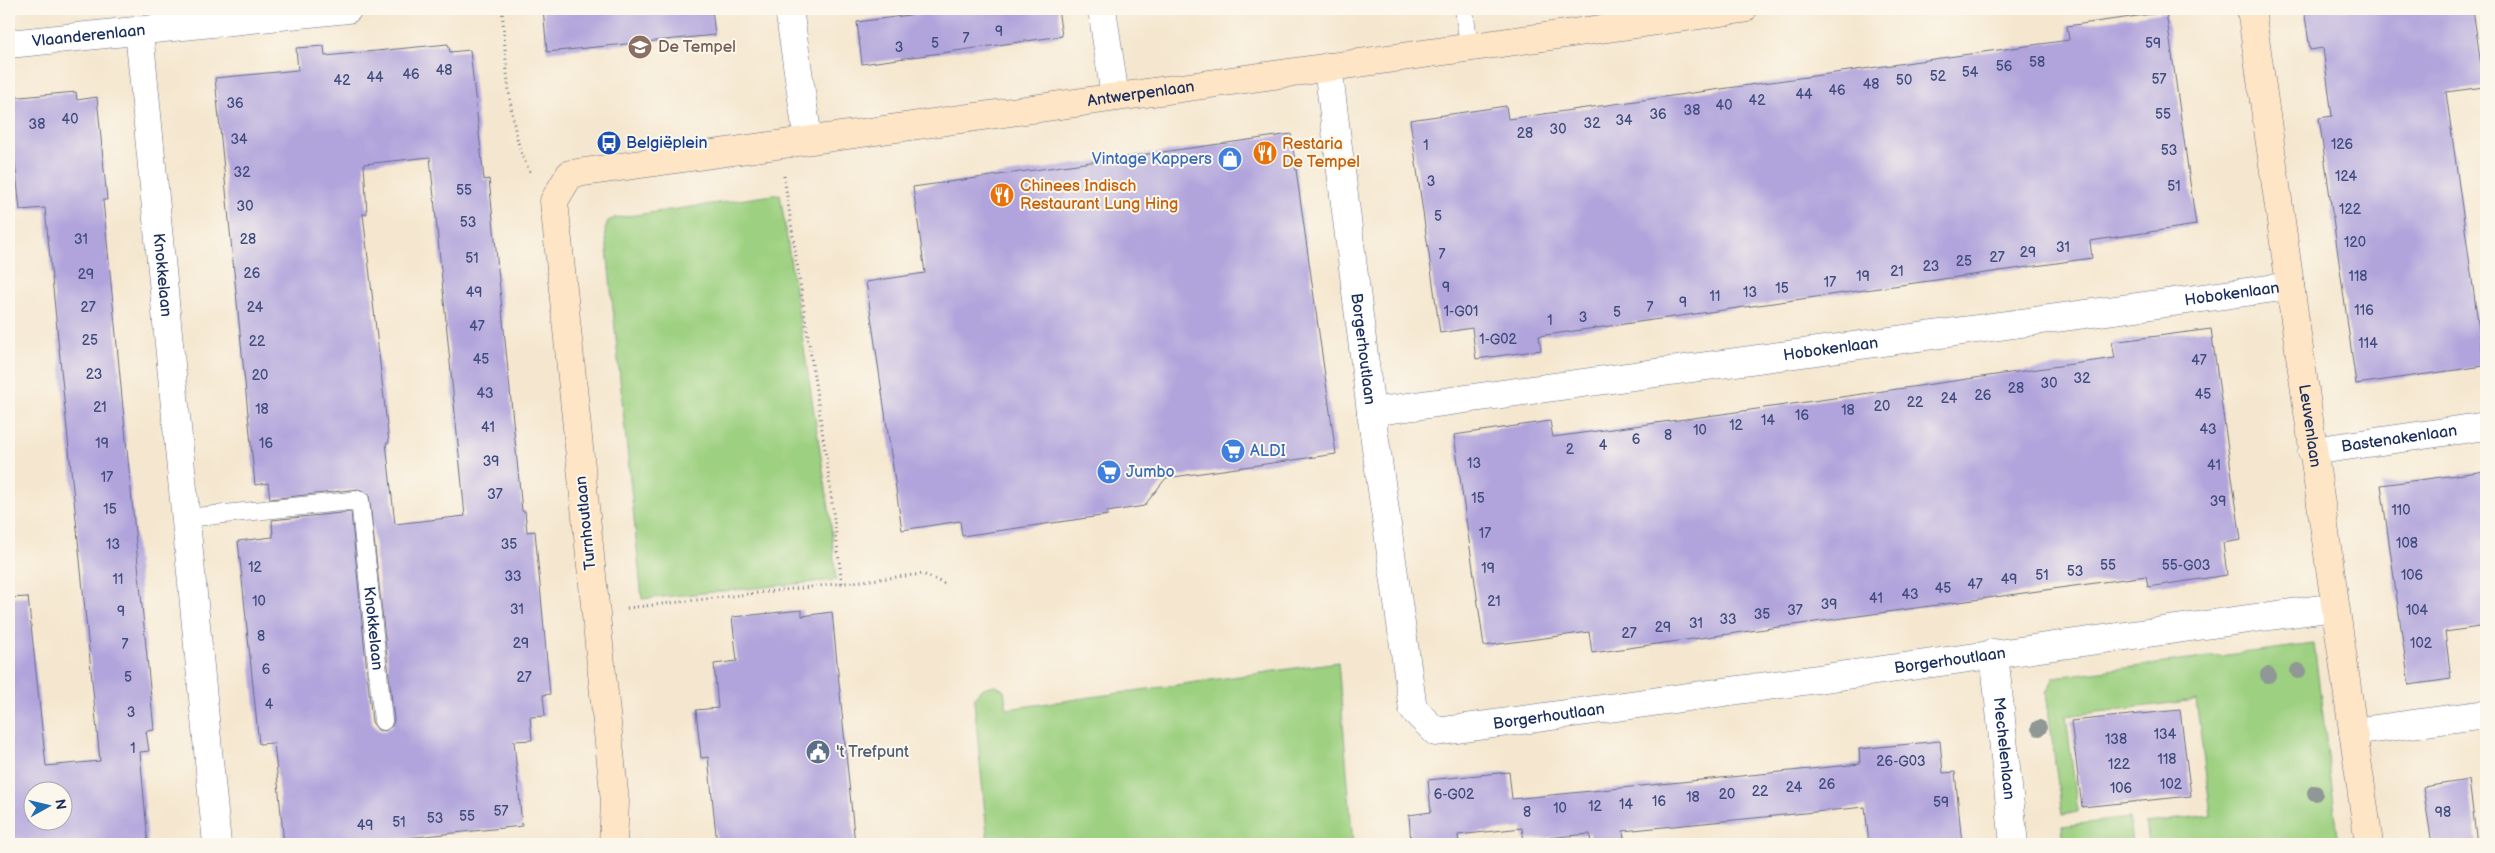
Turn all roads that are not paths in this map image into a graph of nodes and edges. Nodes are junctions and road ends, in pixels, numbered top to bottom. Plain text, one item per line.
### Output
1 (348, 9) edge
2 (789, 9) edge
3 (1102, 9) edge
4 (1464, 9) edge
5 (1743, 9) edge
6 (2251, 9) edge
7 (250, 13) edge
8 (139, 31) junction
9 (9, 44) edge
10 (1470, 47) junction
11 (1328, 67) junction
12 (1115, 97) junction
13 (808, 140) junction
14 (554, 201) joint
15 (2290, 286) junction
16 (1371, 412) junction
17 (2486, 426) edge
18 (2312, 451) junction
19 (186, 518) junction
20 (2335, 607) junction
21 (1994, 653) junction
22 (2486, 714) edge
23 (383, 721) dead end
24 (2353, 732) junction
25 (217, 844) edge
26 (613, 844) edge
27 (2014, 844) edge
28 (2369, 844) edge

1 - 7 street, Vlaanderenlaan
2 - 13 street
3 - 12 street
4 - 10 lane
5 - 10 street, Antwerpenlaan
6 - 15 street, Leuvenlaan
7 - 8 street, Vlaanderenlaan
8 - 9 street, Vlaanderenlaan
8 - 19 street, Knokkelaan
10 - 11 street, Antwerpenlaan
11 - 12 street, Antwerpenlaan
11 - 16 street, Borgerhoutlaan
12 - 13 street, Antwerpenlaan
13 - 14 street, Antwerpenlaan
14 - 26 street, Turnhoutlaan
15 - 16 street, Hobokenlaan
15 - 18 street, Leuvenlaan
16 - 21 street, Borgerhoutlaan
17 - 18 street, Bastenakenlaan
18 - 20 street, Leuvenlaan
19 - 23 lane, Knokkelaan
19 - 25 street, Knokkelaan
20 - 21 street, Borgerhoutlaan
20 - 24 street, Leuvenlaan
21 - 27 street, Mechelenlaan
22 - 24 street
24 - 28 street, Leuvenlaan

